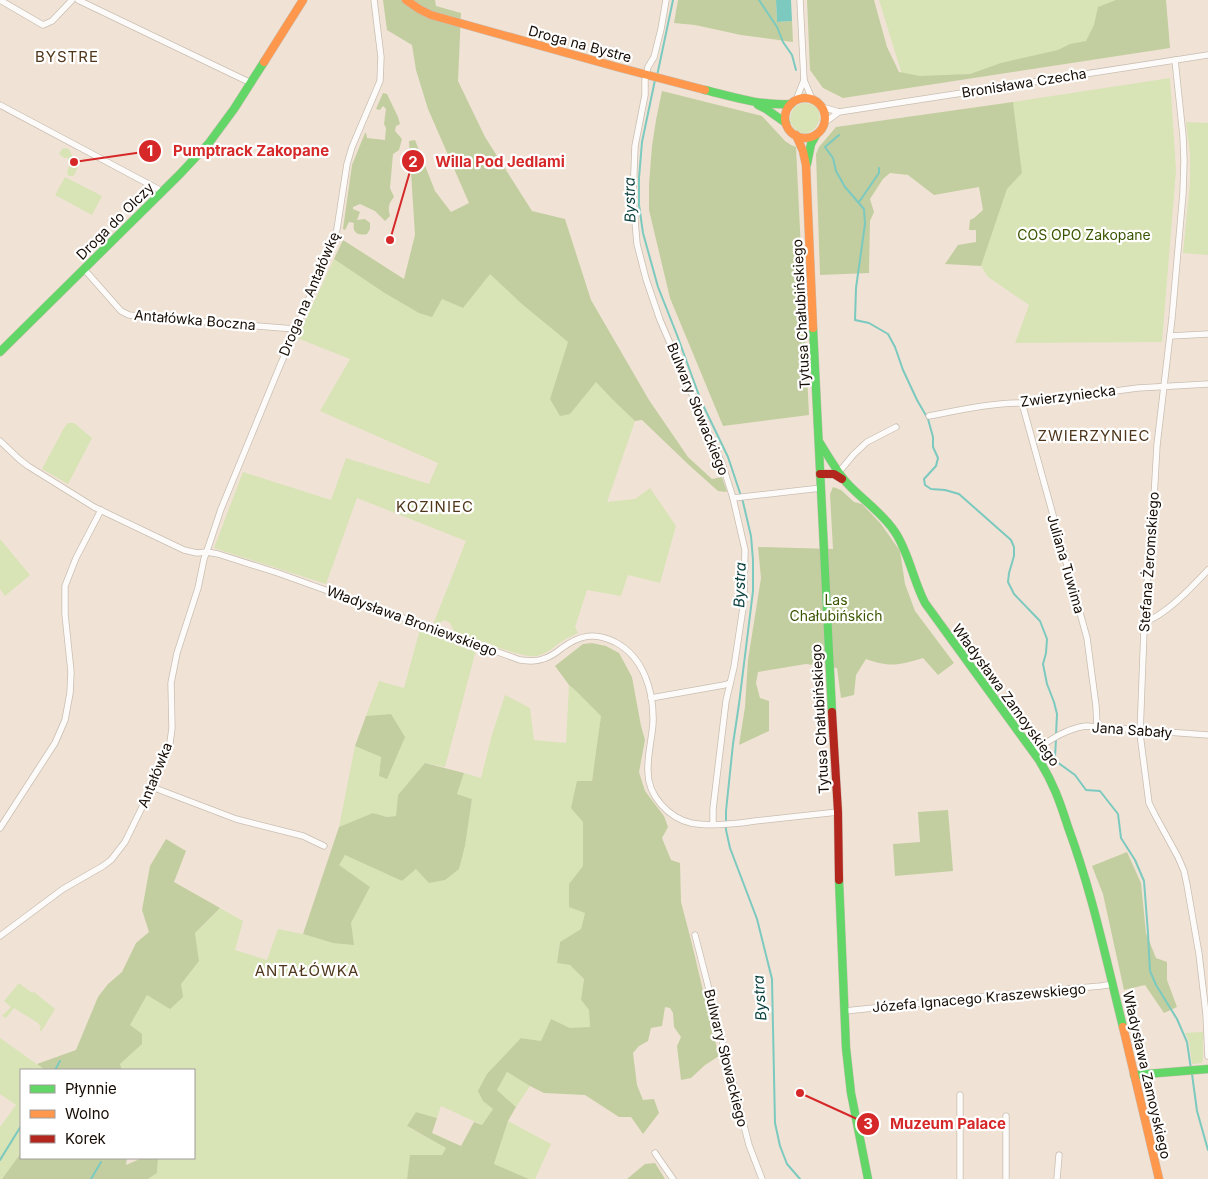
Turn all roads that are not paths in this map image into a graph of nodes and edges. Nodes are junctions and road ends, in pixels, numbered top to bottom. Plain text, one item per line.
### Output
1 (0, 0) edge
2 (72, 0) edge
3 (78, 0) edge
4 (303, 0) edge
5 (374, 0) edge
6 (406, 0) edge
7 (666, 0) edge
8 (800, 0) edge
9 (1208, 55) edge
10 (1175, 60) junction
11 (648, 74) junction
12 (804, 80) junction
13 (251, 83) junction
14 (812, 99) junction
15 (752, 102) junction
16 (793, 102) junction
17 (0, 105) edge
18 (822, 107) junction
19 (839, 112) junction
20 (786, 123) junction
21 (824, 123) junction
22 (796, 135) junction
23 (816, 135) junction
24 (806, 165) junction
25 (161, 193) junction
26 (84, 268) junction
27 (295, 329) junction
28 (1208, 334) edge
29 (1170, 336) junction
30 (0, 352) edge
31 (1208, 384) edge
32 (1164, 387) junction
33 (1022, 403) junction
34 (929, 416) dead end
35 (896, 426) dead end
36 (0, 441) edge
37 (820, 443) junction
38 (839, 472) junction
39 (820, 474) junction
40 (846, 482) junction
41 (821, 488) junction
42 (735, 498) junction
43 (100, 510) junction
44 (207, 552) junction
45 (1208, 570) edge
46 (1144, 622) junction
47 (730, 683) junction
48 (651, 698) junction
49 (1097, 726) junction
50 (1141, 730) junction
51 (1208, 735) edge
52 (1033, 752) junction
53 (152, 787) junction
54 (838, 812) junction
55 (716, 824) junction
56 (0, 828) edge
57 (324, 846) dead end
58 (695, 935) dead end
59 (0, 936) edge
60 (1112, 984) junction
61 (845, 1011) junction
62 (1208, 1056) edge
63 (1208, 1069) edge
64 (1134, 1075) junction
65 (960, 1095) dead end
66 (1006, 1116) dead end
67 (655, 1153) dead end
68 (1059, 1155) dead end
69 (673, 1179) edge
70 (762, 1179) edge
71 (868, 1179) edge
72 (960, 1179) edge
73 (1006, 1179) edge
74 (1057, 1179) edge
75 (1159, 1179) edge

1 - 2 street
3 - 13 street
4 - 13 street, Droga do Olczy
5 - 27 street, Droga na Antałówkę
6 - 11 street, Droga na Bystre
7 - 11 street, Bulwary Słowackiego
8 - 12 street
9 - 10 street, Bronisława Czecha
10 - 19 street, Bronisława Czecha
10 - 29 street, Stefana Żeromskiego
11 - 15 street, Droga na Bystre
11 - 42 street, Bulwary Słowackiego
12 - 14 street
12 - 16 street
13 - 25 street, Droga do Olczy
14 - 16 street
14 - 18 street
15 - 16 street, Droga na Bystre
15 - 20 street, Droga na Bystre
16 - 20 street
17 - 25 street
18 - 19 street, Bronisława Czecha
18 - 21 street
19 - 21 street, Bronisława Czecha
20 - 22 street
21 - 23 street
22 - 23 street
22 - 24 street, Tytusa Chałubińskiego
23 - 24 street, Tytusa Chałubińskiego
24 - 37 street, Tytusa Chałubińskiego
25 - 26 street, Droga do Olczy
26 - 27 street, Antałówka Boczna
26 - 30 street, Droga do Olczy
27 - 44 street, Droga na Antałówkę
28 - 29 street
29 - 32 street, Stefana Żeromskiego
31 - 32 street, Zwierzyniecka
32 - 33 street, Zwierzyniecka
32 - 46 street, Stefana Żeromskiego
33 - 34 street, Zwierzyniecka
33 - 49 street, Juliana Tuwima
35 - 38 street
36 - 43 street, Władysława Broniewskiego
37 - 38 street, Władysława Zamoyskiego
37 - 39 street, Tytusa Chałubińskiego
38 - 40 street, Władysława Zamoyskiego
39 - 40 street, Władysława Zamoyskiego
39 - 41 street, Tytusa Chałubińskiego
40 - 52 street, Władysława Zamoyskiego
41 - 42 street
41 - 54 street, Tytusa Chałubińskiego
42 - 47 street, Bulwary Słowackiego
43 - 44 street, Władysława Broniewskiego
43 - 56 street
44 - 48 street, Władysława Broniewskiego
44 - 53 street, Antałówka
45 - 46 street
46 - 50 street, Stefana Żeromskiego
47 - 48 street
47 - 55 street, Bulwary Słowackiego
48 - 55 street, Władysława Broniewskiego
49 - 50 street, Jana Sabały
49 - 52 street, Jana Sabały
50 - 51 street, Jana Sabały
50 - 62 street, Stefana Żeromskiego
52 - 60 street, Władysława Zamoyskiego
53 - 57 street
53 - 59 street, Antałówka
54 - 55 street, Władysława Broniewskiego
54 - 61 street, Tytusa Chałubińskiego
58 - 70 street, Bulwary Słowackiego
60 - 61 street, Józefa Ignacego Kraszewskiego
60 - 64 street, Władysława Zamoyskiego
61 - 71 street, Tytusa Chałubińskiego
63 - 64 street
64 - 75 street, Władysława Zamoyskiego
65 - 72 street
66 - 73 street
67 - 69 street
68 - 74 street

